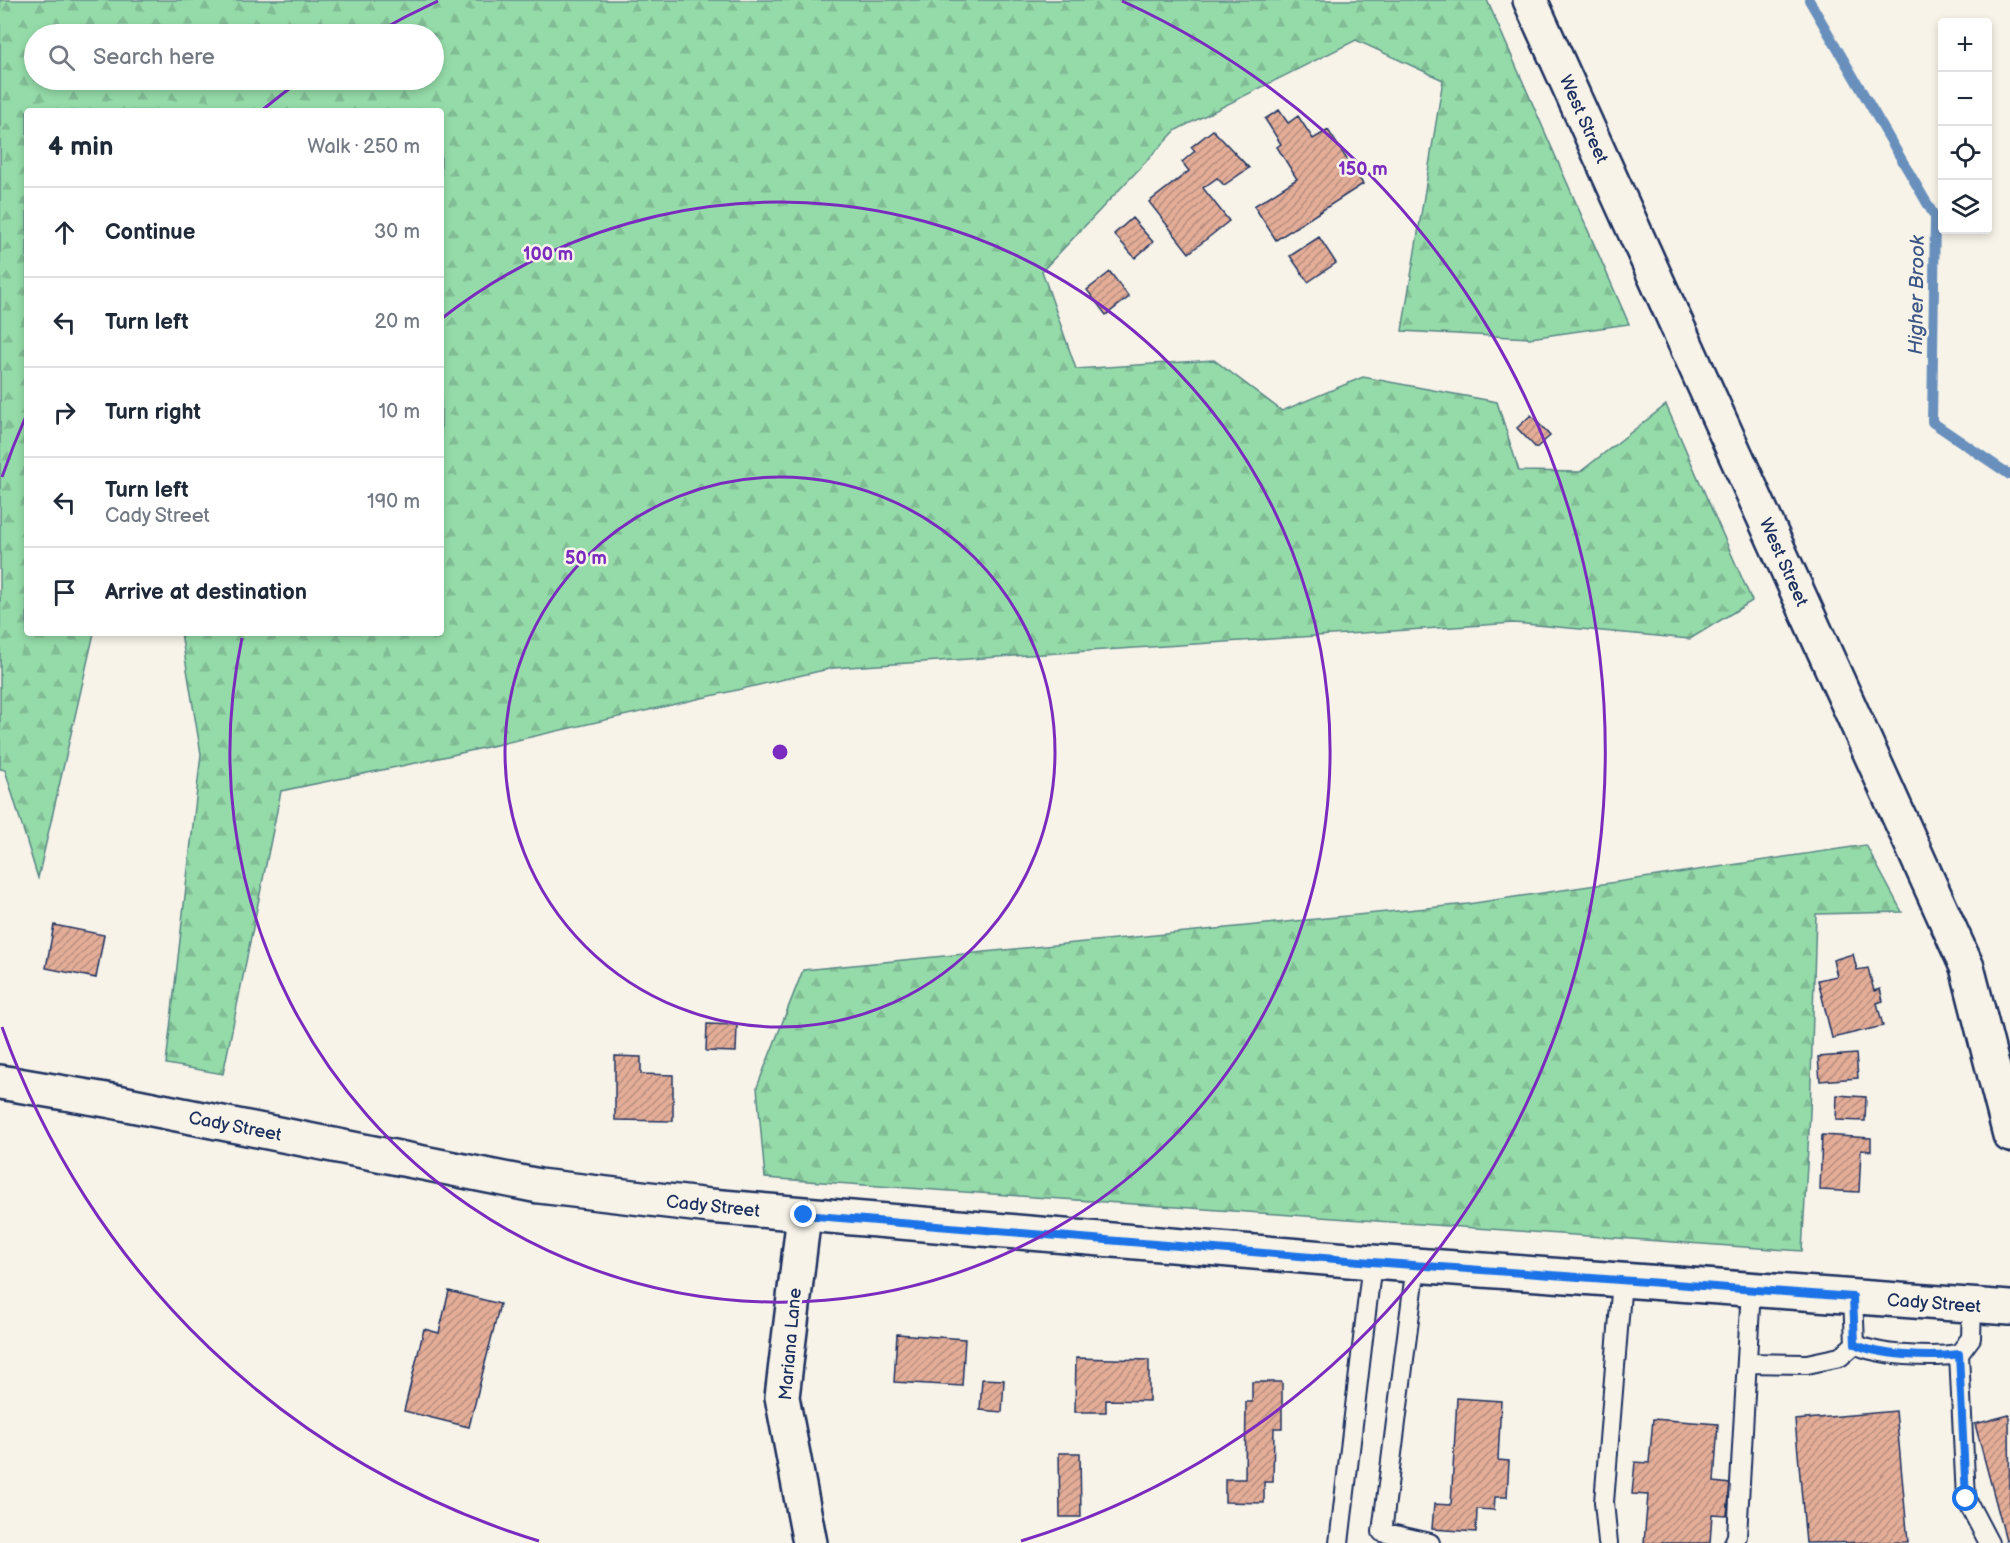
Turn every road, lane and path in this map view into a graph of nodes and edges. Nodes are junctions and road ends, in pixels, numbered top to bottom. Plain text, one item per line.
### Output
1 (1530, 0) edge
2 (0, 1082) edge
3 (2010, 1135) edge
4 (804, 1215) junction
5 (1372, 1262) junction
6 (1416, 1265) junction
7 (1622, 1280) junction
8 (1751, 1290) junction
9 (1853, 1297) junction
10 (1972, 1306) junction
11 (2010, 1308) edge
12 (1855, 1344) junction
13 (1959, 1354) junction
14 (1747, 1363) junction
15 (810, 1543) edge
16 (1339, 1543) edge
17 (1430, 1543) edge
18 (1608, 1543) edge
19 (1734, 1543) edge
20 (1989, 1543) edge

1 - 3 street, West Street
2 - 4 street, Cady Street
4 - 5 street, Cady Street
4 - 15 street, Mariana Lane
5 - 6 street, Cady Street
5 - 16 lane
6 - 7 street, Cady Street
6 - 17 lane
7 - 8 street, Cady Street
7 - 18 lane
8 - 9 street, Cady Street
8 - 14 lane
9 - 10 street, Cady Street
9 - 12 lane
10 - 11 street, Cady Street
10 - 13 lane
12 - 13 lane
12 - 14 lane
13 - 20 lane
14 - 19 lane

